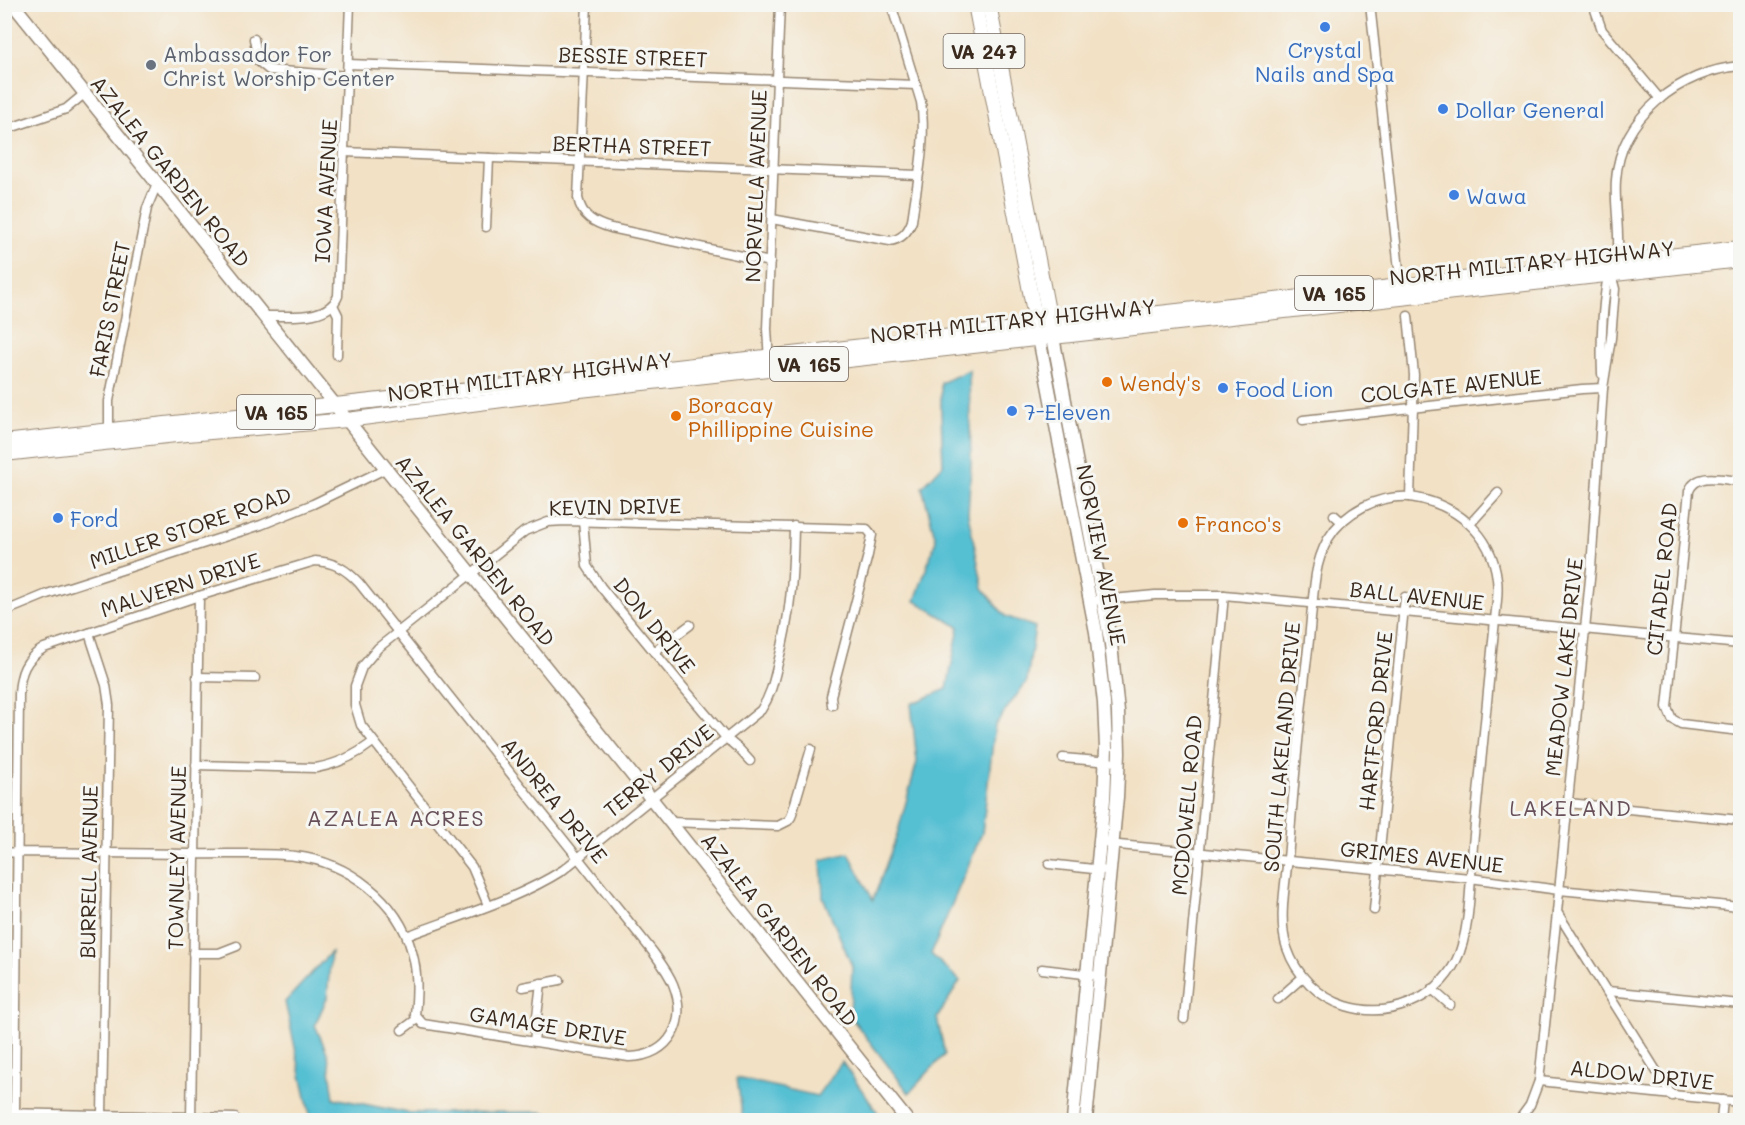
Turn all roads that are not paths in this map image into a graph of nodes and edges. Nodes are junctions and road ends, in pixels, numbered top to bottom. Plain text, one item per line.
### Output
1 (13, 4) edge
2 (350, 4) edge
3 (587, 4) edge
4 (780, 4) edge
5 (891, 4) edge
6 (975, 4) edge
7 (989, 4) edge
8 (1370, 4) edge
9 (1593, 4) edge
10 (254, 39) dead end
11 (348, 64) junction
12 (1740, 66) edge
13 (584, 72) junction
14 (348, 76) junction
15 (777, 80) junction
16 (915, 85) junction
17 (84, 94) junction
18 (1659, 99) junction
19 (4, 130) edge
20 (345, 152) junction
21 (489, 158) junction
22 (581, 161) junction
23 (774, 169) junction
24 (918, 175) junction
25 (157, 184) junction
26 (772, 219) junction
27 (486, 227) dead end
28 (1740, 248) edge
29 (1740, 260) edge
30 (770, 262) junction
31 (1614, 268) junction
32 (1401, 292) junction
33 (333, 305) junction
34 (263, 316) junction
35 (1408, 316) dead end
36 (1045, 332) junction
37 (337, 355) dead end
38 (769, 362) junction
39 (1603, 388) junction
40 (334, 405) junction
41 (1414, 408) junction
42 (347, 420) junction
43 (1303, 420) dead end
44 (110, 437) junction
45 (4, 442) edge
46 (4, 454) edge
47 (385, 469) junction
48 (1737, 481) edge
49 (1498, 493) dead end
50 (1410, 497) junction
51 (1334, 515) dead end
52 (584, 521) junction
53 (1342, 522) junction
54 (1470, 524) junction
55 (794, 526) junction
56 (471, 574) junction
57 (1224, 595) junction
58 (199, 596) junction
59 (370, 597) joint
60 (1405, 597) dead end
61 (1097, 601) junction
62 (1313, 603) junction
63 (1404, 612) junction
64 (4, 614) edge
65 (1495, 620) junction
66 (690, 625) dead end
67 (1584, 629) junction
68 (398, 632) junction
69 (89, 633) junction
70 (1673, 638) junction
71 (1740, 644) edge
72 (654, 652) junction
73 (197, 677) junction
74 (255, 678) dead end
75 (832, 705) dead end
76 (1740, 731) edge
77 (727, 739) junction
78 (373, 742) junction
79 (811, 749) dead end
80 (1063, 759) dead end
81 (750, 762) dead end
82 (1106, 762) junction
83 (1119, 763) junction
84 (196, 765) junction
85 (651, 799) junction
86 (1568, 803) junction
87 (1740, 820) edge
88 (670, 822) junction
89 (1107, 844) junction
90 (16, 852) junction
91 (1200, 852) junction
92 (4, 853) edge
93 (107, 853) junction
94 (194, 854) junction
95 (578, 858) junction
96 (1288, 861) junction
97 (1049, 864) dead end
98 (1104, 870) junction
99 (1378, 870) junction
100 (1470, 878) junction
101 (1559, 890) junction
102 (488, 905) junction
103 (1740, 907) edge
104 (1374, 910) dead end
105 (1557, 912) junction
106 (406, 936) junction
107 (237, 946) dead end
108 (193, 953) junction
109 (1042, 969) dead end
110 (1094, 975) junction
111 (1303, 977) junction
112 (560, 980) dead end
113 (541, 983) junction
114 (523, 987) dead end
115 (1432, 989) junction
116 (1608, 991) junction
117 (1278, 999) dead end
118 (1740, 1004) edge
119 (1450, 1005) dead end
120 (417, 1019) junction
121 (1184, 1019) dead end
122 (402, 1030) dead end
123 (670, 1038) joint
124 (534, 1041) junction
125 (1539, 1081) junction
126 (1672, 1095) junction
127 (1723, 1100) junction
128 (1740, 1102) edge
129 (4, 1113) edge
130 (15, 1114) junction
131 (102, 1115) junction
132 (25, 1117) edge
133 (235, 1118) dead end
134 (191, 1119) edge
135 (907, 1120) edge
136 (1073, 1120) edge
137 (1086, 1120) edge
138 (1519, 1120) edge
139 (1721, 1120) edge

1 - 17 main road, AZALEA GARDEN ROAD
2 - 11 street, IOWA AVENUE
3 - 13 street
4 - 15 street, NORVELLA AVENUE
5 - 16 street
6 - 36 main road, NORVIEW AVENUE / VA 247
7 - 36 main road, NORVIEW AVENUE / VA 247
8 - 32 street
9 - 18 street
10 - 14 street
11 - 13 street, BESSIE STREET
11 - 14 street, IOWA AVENUE
12 - 18 street, MEADOW LAKE DRIVE
13 - 15 street, BESSIE STREET
13 - 22 street
14 - 20 street, IOWA AVENUE
15 - 16 street, BESSIE STREET
15 - 23 street, NORVELLA AVENUE
16 - 24 street
17 - 19 street
17 - 25 main road, AZALEA GARDEN ROAD
18 - 31 street, MEADOW LAKE DRIVE
20 - 21 street, BERTHA STREET
20 - 33 street, IOWA AVENUE
21 - 22 street, BERTHA STREET
21 - 27 street
22 - 23 street, BERTHA STREET
22 - 30 street
23 - 24 street, BERTHA STREET
23 - 26 street, NORVELLA AVENUE
24 - 26 street
25 - 34 main road, AZALEA GARDEN ROAD
25 - 44 street, FARIS STREET
26 - 30 street, NORVELLA AVENUE
28 - 31 main road, NORTH MILITARY HIGHWAY / VA 165
29 - 31 main road, NORTH MILITARY HIGHWAY / VA 165
30 - 38 street, NORVELLA AVENUE
31 - 32 main road, NORTH MILITARY HIGHWAY / VA 165
31 - 39 street, MEADOW LAKE DRIVE
32 - 36 main road, NORTH MILITARY HIGHWAY / VA 165
33 - 34 street
33 - 37 street, IOWA AVENUE
34 - 40 main road, AZALEA GARDEN ROAD
35 - 41 street
36 - 38 main road, NORTH MILITARY HIGHWAY / VA 165
36 - 61 main road, NORVIEW AVENUE
38 - 40 main road, NORTH MILITARY HIGHWAY / VA 165
38 - 42 main road, NORTH MILITARY HIGHWAY / VA 165
39 - 41 street, COLGATE AVENUE
39 - 67 street, MEADOW LAKE DRIVE
40 - 42 main road, AZALEA GARDEN ROAD
40 - 44 main road, NORTH MILITARY HIGHWAY / VA 165
41 - 43 street, COLGATE AVENUE
41 - 50 street
42 - 44 main road, NORTH MILITARY HIGHWAY / VA 165
42 - 47 main road, AZALEA GARDEN ROAD
44 - 45 main road, NORTH MILITARY HIGHWAY / VA 165
44 - 46 main road, NORTH MILITARY HIGHWAY / VA 165
47 - 56 main road, AZALEA GARDEN ROAD
47 - 64 street, MILLER STORE ROAD
48 - 70 street, CITADEL ROAD
49 - 54 street
50 - 53 street, SOUTH LAKELAND DRIVE
50 - 54 street
51 - 53 street
52 - 55 street, KEVIN DRIVE
52 - 56 street, KEVIN DRIVE
52 - 72 street, DON DRIVE
53 - 62 street, SOUTH LAKELAND DRIVE
54 - 65 street
55 - 75 street, KEVIN DRIVE
55 - 77 street, TERRY DRIVE
56 - 68 street, KEVIN DRIVE
56 - 85 main road, AZALEA GARDEN ROAD
57 - 61 street, BALL AVENUE
57 - 62 street, BALL AVENUE
57 - 91 street, MCDOWELL ROAD
58 - 59 street, MALVERN DRIVE
58 - 69 street, MALVERN DRIVE
58 - 73 street, TOWNLEY AVENUE
59 - 68 street, ANDREA DRIVE
60 - 63 street, HARTFORD DRIVE
61 - 82 main road, NORVIEW AVENUE
61 - 83 main road, NORVIEW AVENUE
62 - 63 street, BALL AVENUE
62 - 96 street, SOUTH LAKELAND DRIVE
63 - 65 street, BALL AVENUE
63 - 99 street, HARTFORD DRIVE
65 - 67 street, BALL AVENUE
65 - 100 street
66 - 72 street
67 - 70 street, BALL AVENUE
67 - 86 street, MEADOW LAKE DRIVE
68 - 78 street, KEVIN DRIVE
68 - 95 street, ANDREA DRIVE
69 - 90 street, MALVERN DRIVE
69 - 93 street, BURRELL AVENUE
70 - 71 street, BALL AVENUE
70 - 76 street, CITADEL ROAD
72 - 77 street, DON DRIVE
73 - 74 street
73 - 84 street, TOWNLEY AVENUE
77 - 81 street, DON DRIVE
77 - 85 street, TERRY DRIVE
78 - 84 street
78 - 102 street
79 - 88 street
80 - 82 street
82 - 83 street
82 - 89 main road, NORVIEW AVENUE
83 - 89 main road, NORVIEW AVENUE
84 - 94 street, TOWNLEY AVENUE
85 - 88 main road, AZALEA GARDEN ROAD
85 - 95 street, TERRY DRIVE
86 - 87 street
86 - 101 street, MEADOW LAKE DRIVE
88 - 135 main road, AZALEA GARDEN ROAD
89 - 91 street, GRIMES AVENUE
89 - 98 main road, NORVIEW AVENUE
90 - 92 street
90 - 93 street
90 - 130 street, MALVERN DRIVE
91 - 96 street, GRIMES AVENUE
91 - 121 street, MCDOWELL ROAD
93 - 94 street
93 - 131 street, BURRELL AVENUE
94 - 106 street
94 - 108 street, TOWNLEY AVENUE
95 - 102 street, TERRY DRIVE
95 - 123 street, ANDREA DRIVE
96 - 99 street, GRIMES AVENUE
96 - 111 street, SOUTH LAKELAND DRIVE
97 - 98 street
98 - 110 main road, NORVIEW AVENUE
99 - 100 street, GRIMES AVENUE
99 - 104 street, HARTFORD DRIVE
100 - 101 street, GRIMES AVENUE
100 - 115 street
101 - 103 street, GRIMES AVENUE
101 - 105 street, MEADOW LAKE DRIVE
102 - 106 street, TERRY DRIVE
105 - 116 street
105 - 125 street, MEADOW LAKE DRIVE
106 - 120 street
107 - 108 street
108 - 134 street, TOWNLEY AVENUE
109 - 110 street
110 - 136 main road, NORVIEW AVENUE
110 - 137 main road, NORVIEW AVENUE
111 - 115 street, SOUTH LAKELAND DRIVE
111 - 117 street
112 - 113 street
113 - 114 street
113 - 124 street
115 - 119 street
116 - 118 street
116 - 126 street
120 - 122 street
120 - 124 street, GAMAGE DRIVE
123 - 124 street, GAMAGE DRIVE
125 - 126 street, ALDOW DRIVE
125 - 138 street, MEADOW LAKE DRIVE
126 - 127 street, ALDOW DRIVE
127 - 128 street, ALDOW DRIVE
127 - 139 street
129 - 130 street
130 - 132 street
131 - 132 street
131 - 134 street
133 - 134 street

